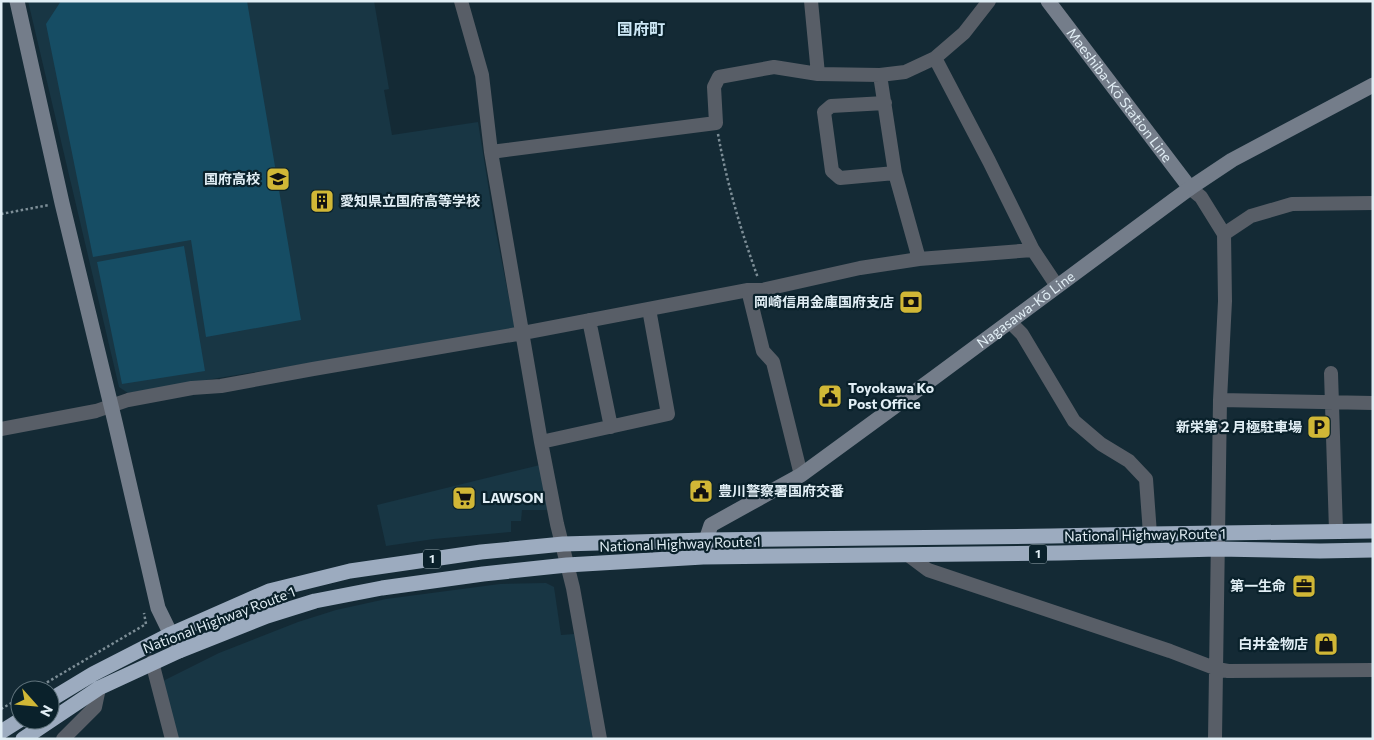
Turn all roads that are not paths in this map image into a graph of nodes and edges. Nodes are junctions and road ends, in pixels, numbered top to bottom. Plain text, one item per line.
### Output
1 (17, 1) edge
2 (461, 1) edge
3 (812, 1) edge
4 (989, 1) edge
5 (1048, 1) edge
6 (935, 58) junction
7 (818, 74) junction
8 (880, 75) junction
9 (1373, 85) edge
10 (885, 103) junction
11 (491, 152) junction
12 (895, 173) junction
13 (1190, 188) junction
14 (1373, 203) edge
15 (1224, 234) junction
16 (1033, 250) junction
17 (919, 259) junction
18 (1057, 286) junction
19 (755, 290) junction
20 (649, 309) junction
21 (589, 320) junction
22 (1010, 322) junction
23 (523, 333) junction
24 (1331, 373) dead end
25 (1220, 400) junction
26 (1332, 402) junction
27 (1373, 403) edge
28 (111, 406) junction
29 (611, 427) junction
30 (1, 429) edge
31 (540, 442) junction
32 (801, 475) junction
33 (1336, 531) junction
34 (1373, 531) edge
35 (1218, 533) junction
36 (1150, 534) junction
37 (706, 540) junction
38 (563, 544) junction
39 (1218, 549) junction
40 (1373, 550) edge
41 (908, 555) junction
42 (703, 557) junction
43 (567, 565) junction
44 (171, 634) junction
45 (179, 651) junction
46 (152, 662) junction
47 (1217, 669) junction
48 (1373, 670) edge
49 (99, 688) junction
50 (60, 694) edge
51 (24, 739) edge
52 (63, 739) edge
53 (172, 739) edge
54 (600, 739) edge
55 (1216, 739) edge

1 - 28 main road
2 - 11 street
3 - 7 street
4 - 6 street
5 - 13 main road, Maeshiba-Kō Station Line
6 - 8 street
6 - 16 street
7 - 8 street
7 - 11 street
8 - 10 street
9 - 13 main road, Nagasawa-Kō Line
10 - 12 street
10 - 12 street
11 - 23 street
12 - 17 street
13 - 15 street
13 - 18 main road, Nagasawa-Kō Line
14 - 15 street
15 - 25 street
16 - 17 street
16 - 18 street
17 - 19 street
18 - 22 main road, Nagasawa-Kō Line
19 - 20 street
19 - 32 street
20 - 21 street
20 - 29 street
21 - 23 street
21 - 29 street
22 - 32 main road, Nagasawa-Kō Line
22 - 36 street
23 - 28 street
23 - 31 street
24 - 26 street
25 - 26 street
25 - 35 street
26 - 27 street
26 - 33 street
28 - 30 street
28 - 44 main road
29 - 31 street
31 - 38 street
32 - 37 main road, Nagasawa-Kō Line
33 - 34 highway, National Highway Route 1 / 1
33 - 35 highway, National Highway Route 1 / 1
35 - 36 highway, National Highway Route 1 / 1
35 - 39 street
36 - 37 highway, National Highway Route 1 / 1
37 - 38 highway, National Highway Route 1 / 1
37 - 42 main road, Nagasawa-Kō Line
38 - 43 street
38 - 44 highway, National Highway Route 1 / 1
39 - 40 highway, National Highway Route 1 / 1
39 - 41 highway, National Highway Route 1 / 1
39 - 47 street
41 - 42 highway, National Highway Route 1 / 1
41 - 47 street
42 - 43 highway, National Highway Route 1 / 1
43 - 45 highway, National Highway Route 1 / 1
43 - 54 street
44 - 45 main road
44 - 50 highway, National Highway Route 1 / 1
45 - 46 highway, National Highway Route 1 / 1
46 - 49 highway, National Highway Route 1 / 1
46 - 53 street
47 - 48 street
47 - 55 street
49 - 51 highway, National Highway Route 1 / 1
49 - 52 street

